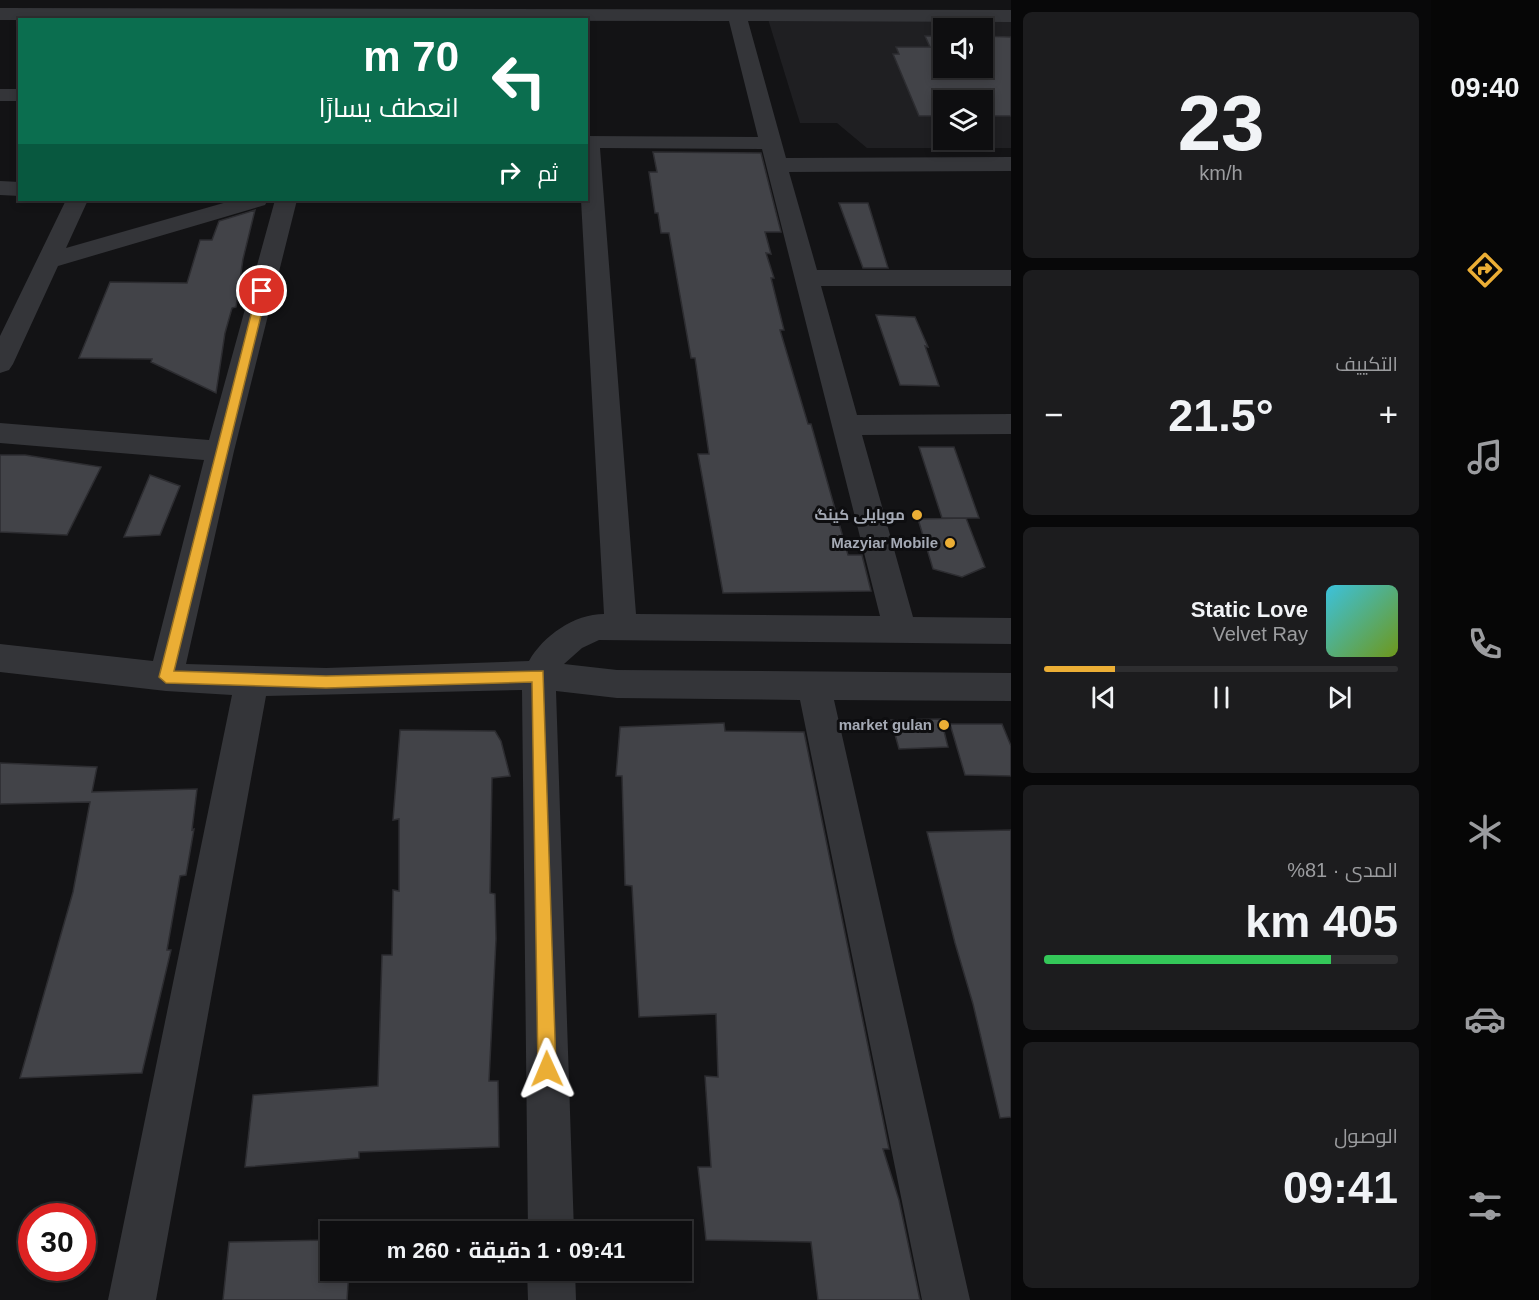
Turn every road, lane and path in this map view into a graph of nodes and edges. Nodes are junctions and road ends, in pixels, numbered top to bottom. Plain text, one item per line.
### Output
1 (59, 7) edge
2 (516, 7) edge
3 (660, 8) edge
4 (336, 12) edge
5 (0, 14) edge
6 (737, 16) junction
7 (1011, 16) edge
8 (161, 17) edge
9 (0, 95) edge
10 (18, 95) edge
11 (774, 154) junction
12 (1011, 164) edge
13 (0, 188) edge
14 (18, 189) edge
15 (77, 201) edge
16 (254, 201) edge
17 (286, 201) edge
18 (48, 261) junction
19 (807, 278) junction
20 (1011, 278) edge
21 (0, 364) edge
22 (1011, 424) edge
23 (846, 425) junction
24 (0, 433) edge
25 (220, 451) junction
26 (621, 627) junction
27 (900, 630) junction
28 (1011, 631) edge
29 (0, 658) edge
30 (538, 675) junction
31 (166, 677) junction
32 (252, 682) junction
33 (814, 685) junction
34 (1011, 687) edge
35 (551, 1221) edge
36 (551, 1281) edge
37 (132, 1300) edge
38 (552, 1300) edge
39 (946, 1300) edge

1 - 5 street
1 - 8 street
2 - 3 street
2 - 4 street
3 - 6 street
4 - 8 street
6 - 7 street
6 - 11 street
9 - 10 street
11 - 12 street
11 - 19 street
11 - 26 street
13 - 14 street
15 - 18 street
16 - 18 street
17 - 25 street
18 - 21 street
19 - 20 street
19 - 23 street
22 - 23 street
23 - 27 street
24 - 25 street
25 - 31 street
26 - 27 street
26 - 30 street
27 - 28 street
29 - 31 street
30 - 32 street
30 - 33 street
30 - 35 street
31 - 32 street
32 - 37 street
33 - 34 street
33 - 39 street
36 - 38 street

